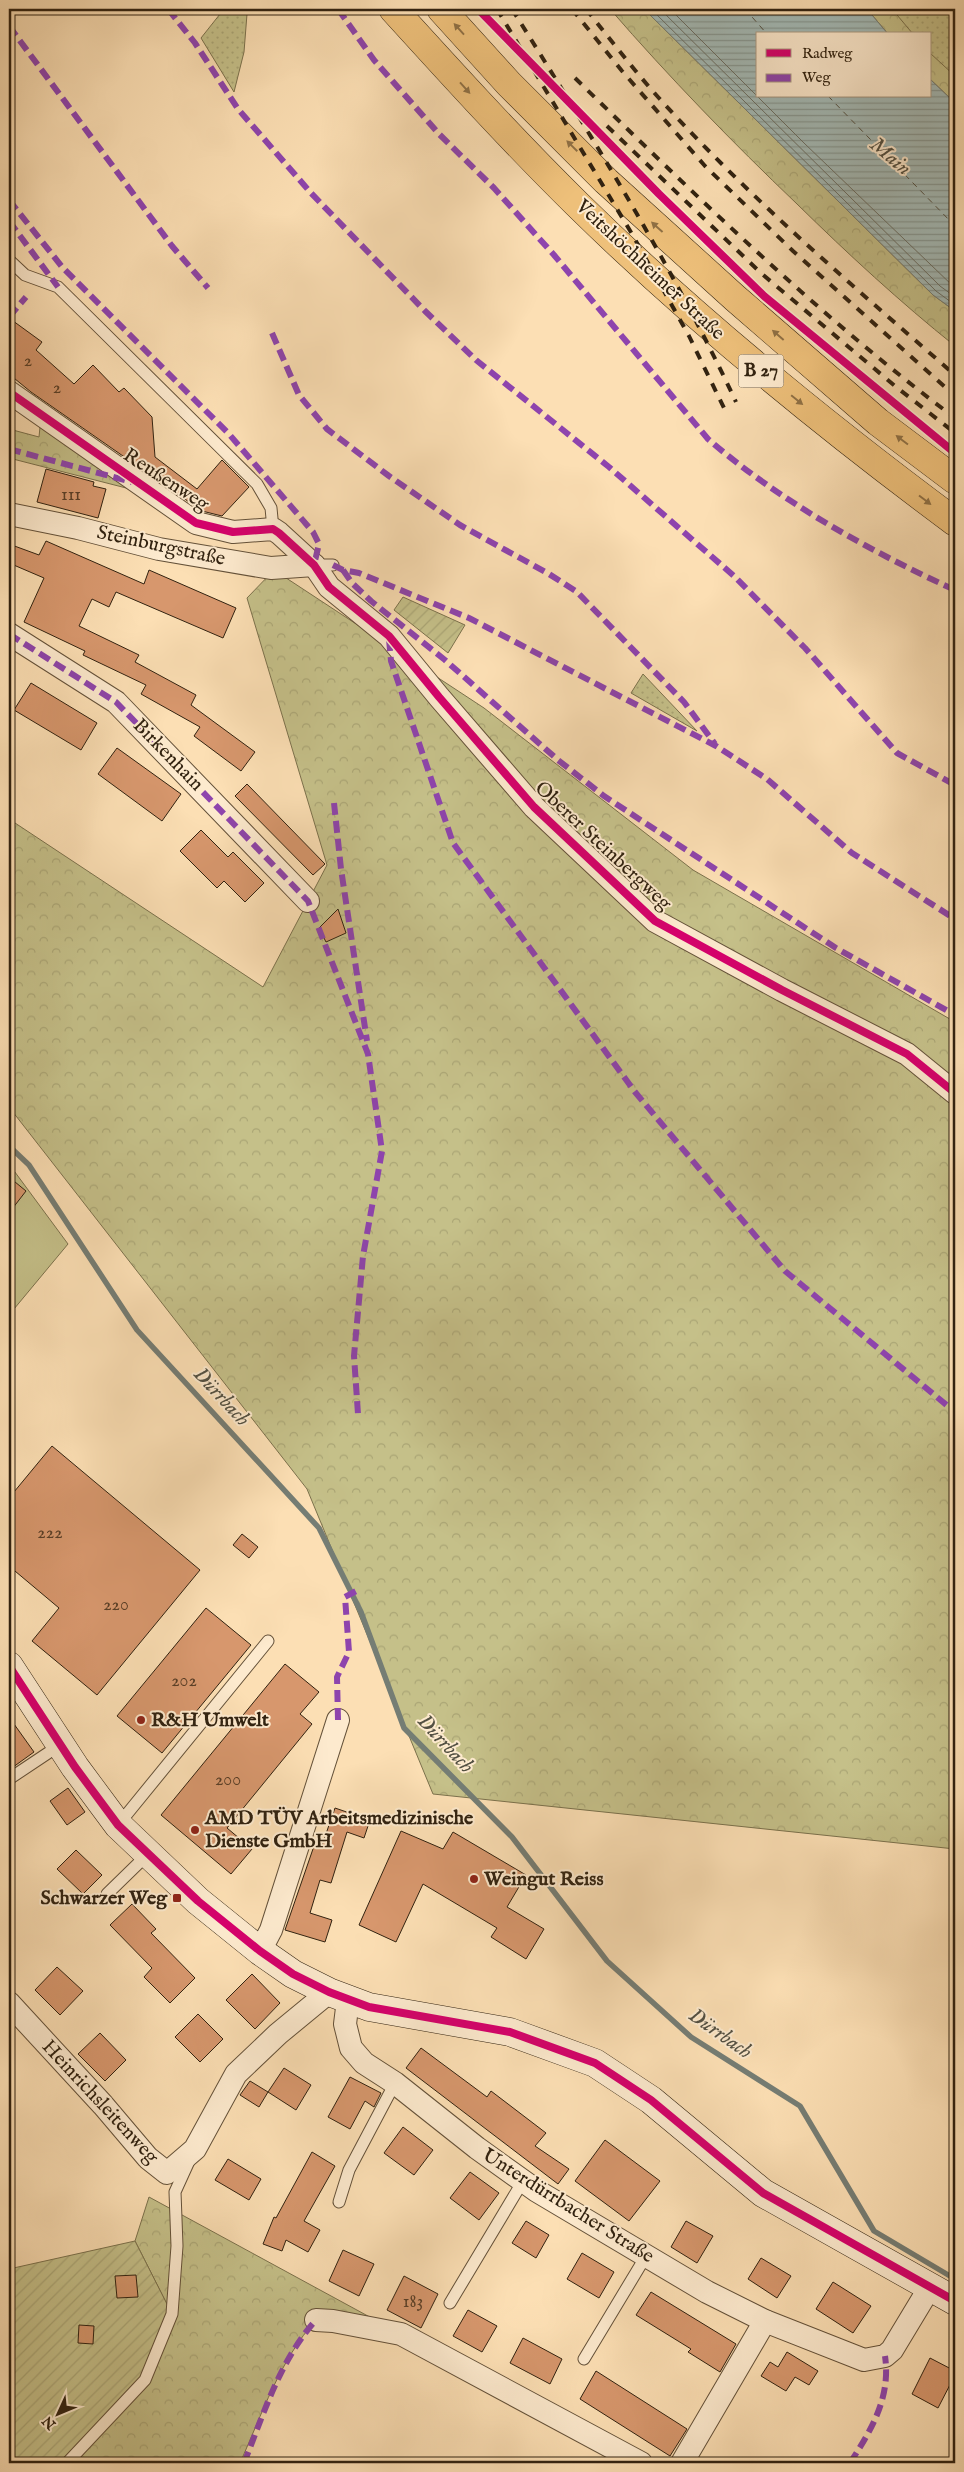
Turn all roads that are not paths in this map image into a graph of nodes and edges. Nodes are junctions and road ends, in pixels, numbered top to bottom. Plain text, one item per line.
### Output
1 (393, 9) edge
2 (441, 9) edge
3 (9, 260) edge
4 (9, 392) edge
5 (955, 480) edge
6 (9, 514) edge
7 (955, 522) edge
8 (273, 529) junction
9 (323, 565) junction
10 (9, 634) edge
11 (308, 901) dead end
12 (955, 1093) edge
13 (268, 1641) dead end
14 (9, 1666) edge
15 (338, 1720) dead end
16 (60, 1745) junction
17 (9, 1778) edge
18 (118, 1825) junction
19 (148, 1854) junction
20 (107, 1894) dead end
21 (260, 1951) junction
22 (338, 1996) junction
23 (9, 2003) edge
24 (395, 2083) junction
25 (195, 2149) junction
26 (523, 2180) junction
27 (339, 2202) dead end
28 (646, 2256) junction
29 (947, 2292) edge
30 (450, 2303) dead end
31 (316, 2320) dead end
32 (765, 2321) junction
33 (584, 2359) dead end
34 (67, 2463) edge
35 (642, 2463) edge
36 (682, 2463) edge

1 -> 7 highway, Veitshöchheimer Straße / B 27
5 -> 2 highway, Veitshöchheimer Straße / B 27
3 - 8 lane
4 - 8 street, Reußenweg
6 - 9 street, Steinburgstraße
8 - 9 street
9 - 12 street, Oberer Steinbergweg
10 - 11 street, Birkenhain
13 - 18 lane
14 - 16 street, Unterdürrbacher Straße
15 - 21 street
16 - 17 lane
16 - 18 street, Unterdürrbacher Straße
18 - 19 street, Unterdürrbacher Straße
19 - 20 lane
19 - 21 street, Unterdürrbacher Straße
21 - 22 street, Unterdürrbacher Straße
22 - 24 street, Unterdürrbacher Straße
22 - 25 street, Heinrichsleitenweg
22 - 29 street, Unterdürrbacher Straße
23 - 25 street, Heinrichsleitenweg
24 - 26 street, Unterdürrbacher Straße
24 - 27 lane
25 - 34 lane, Heinrichsleitenweg
26 - 28 street, Unterdürrbacher Straße
26 - 30 lane
28 - 32 street, Unterdürrbacher Straße
28 - 33 lane
29 - 32 street, Unterdürrbacher Straße
31 - 35 street
32 - 36 street

